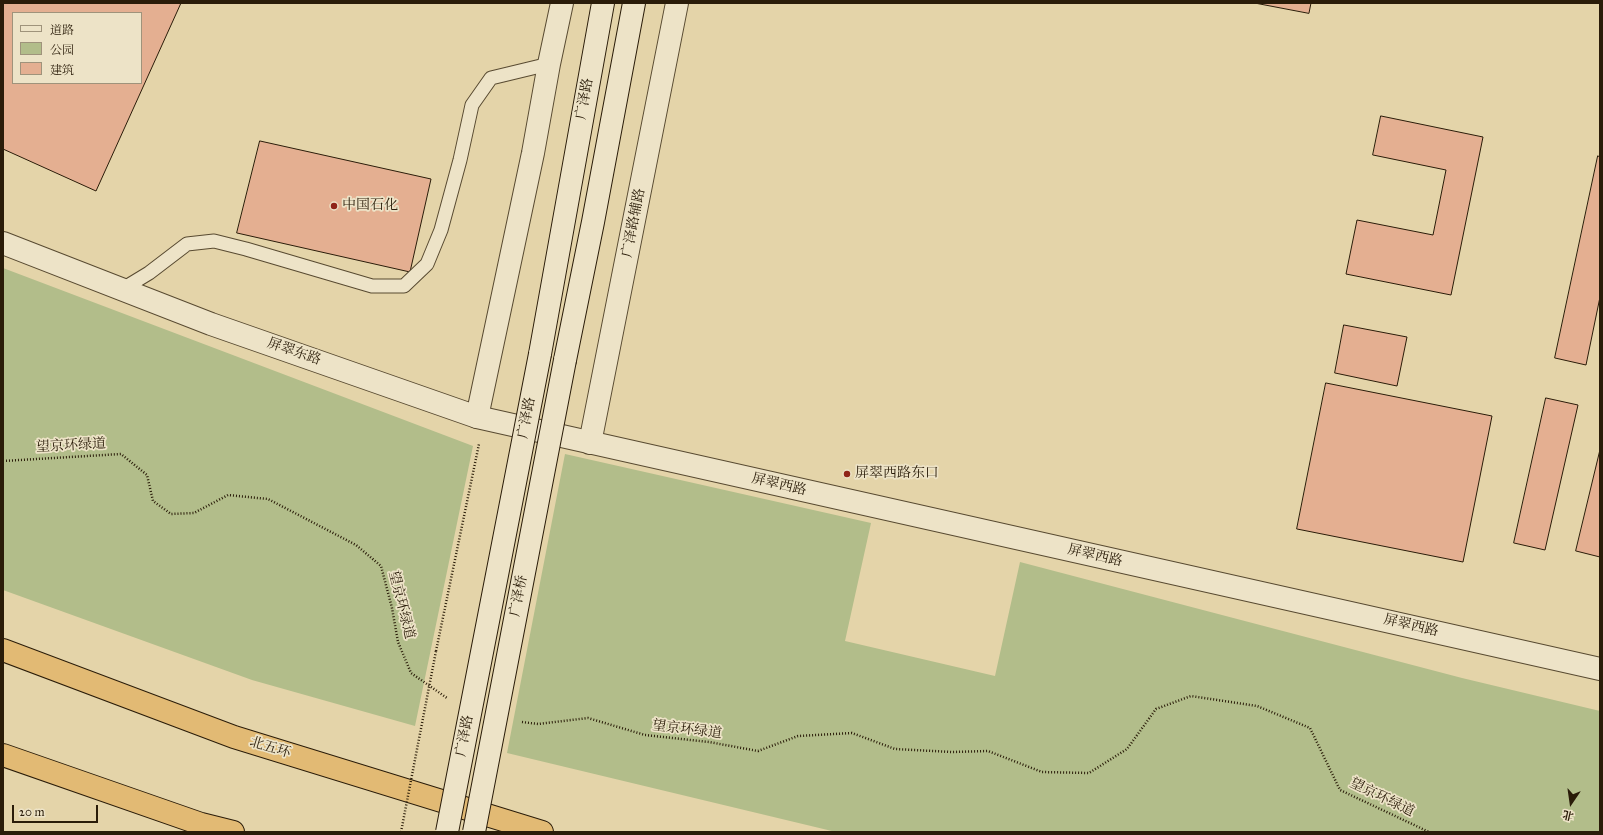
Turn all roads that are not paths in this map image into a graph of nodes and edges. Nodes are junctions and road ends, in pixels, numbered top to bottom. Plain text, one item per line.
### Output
1 (562, 3) edge
2 (603, 3) edge
3 (634, 3) edge
4 (677, 3) edge
5 (549, 64) junction
6 (3, 243) edge
7 (121, 290) junction
8 (481, 418) junction
9 (590, 443) junction
10 (3, 650) edge
11 (1600, 668) edge
12 (3, 756) edge
13 (233, 832) edge
14 (446, 832) edge
15 (474, 832) edge
16 (542, 832) edge

1 - 5 street
2 - 14 street, 广泽路, bridge
3 - 15 street, 广泽桥, bridge
4 - 9 street, 广泽路辅路
5 - 7 lane
5 - 8 street
6 - 7 street, 屏翠东路
7 - 8 street, 屏翠东路
8 - 9 street, 屏翠东路
9 - 11 street, 屏翠西路
10 - 16 highway, 北五环
12 - 13 highway

